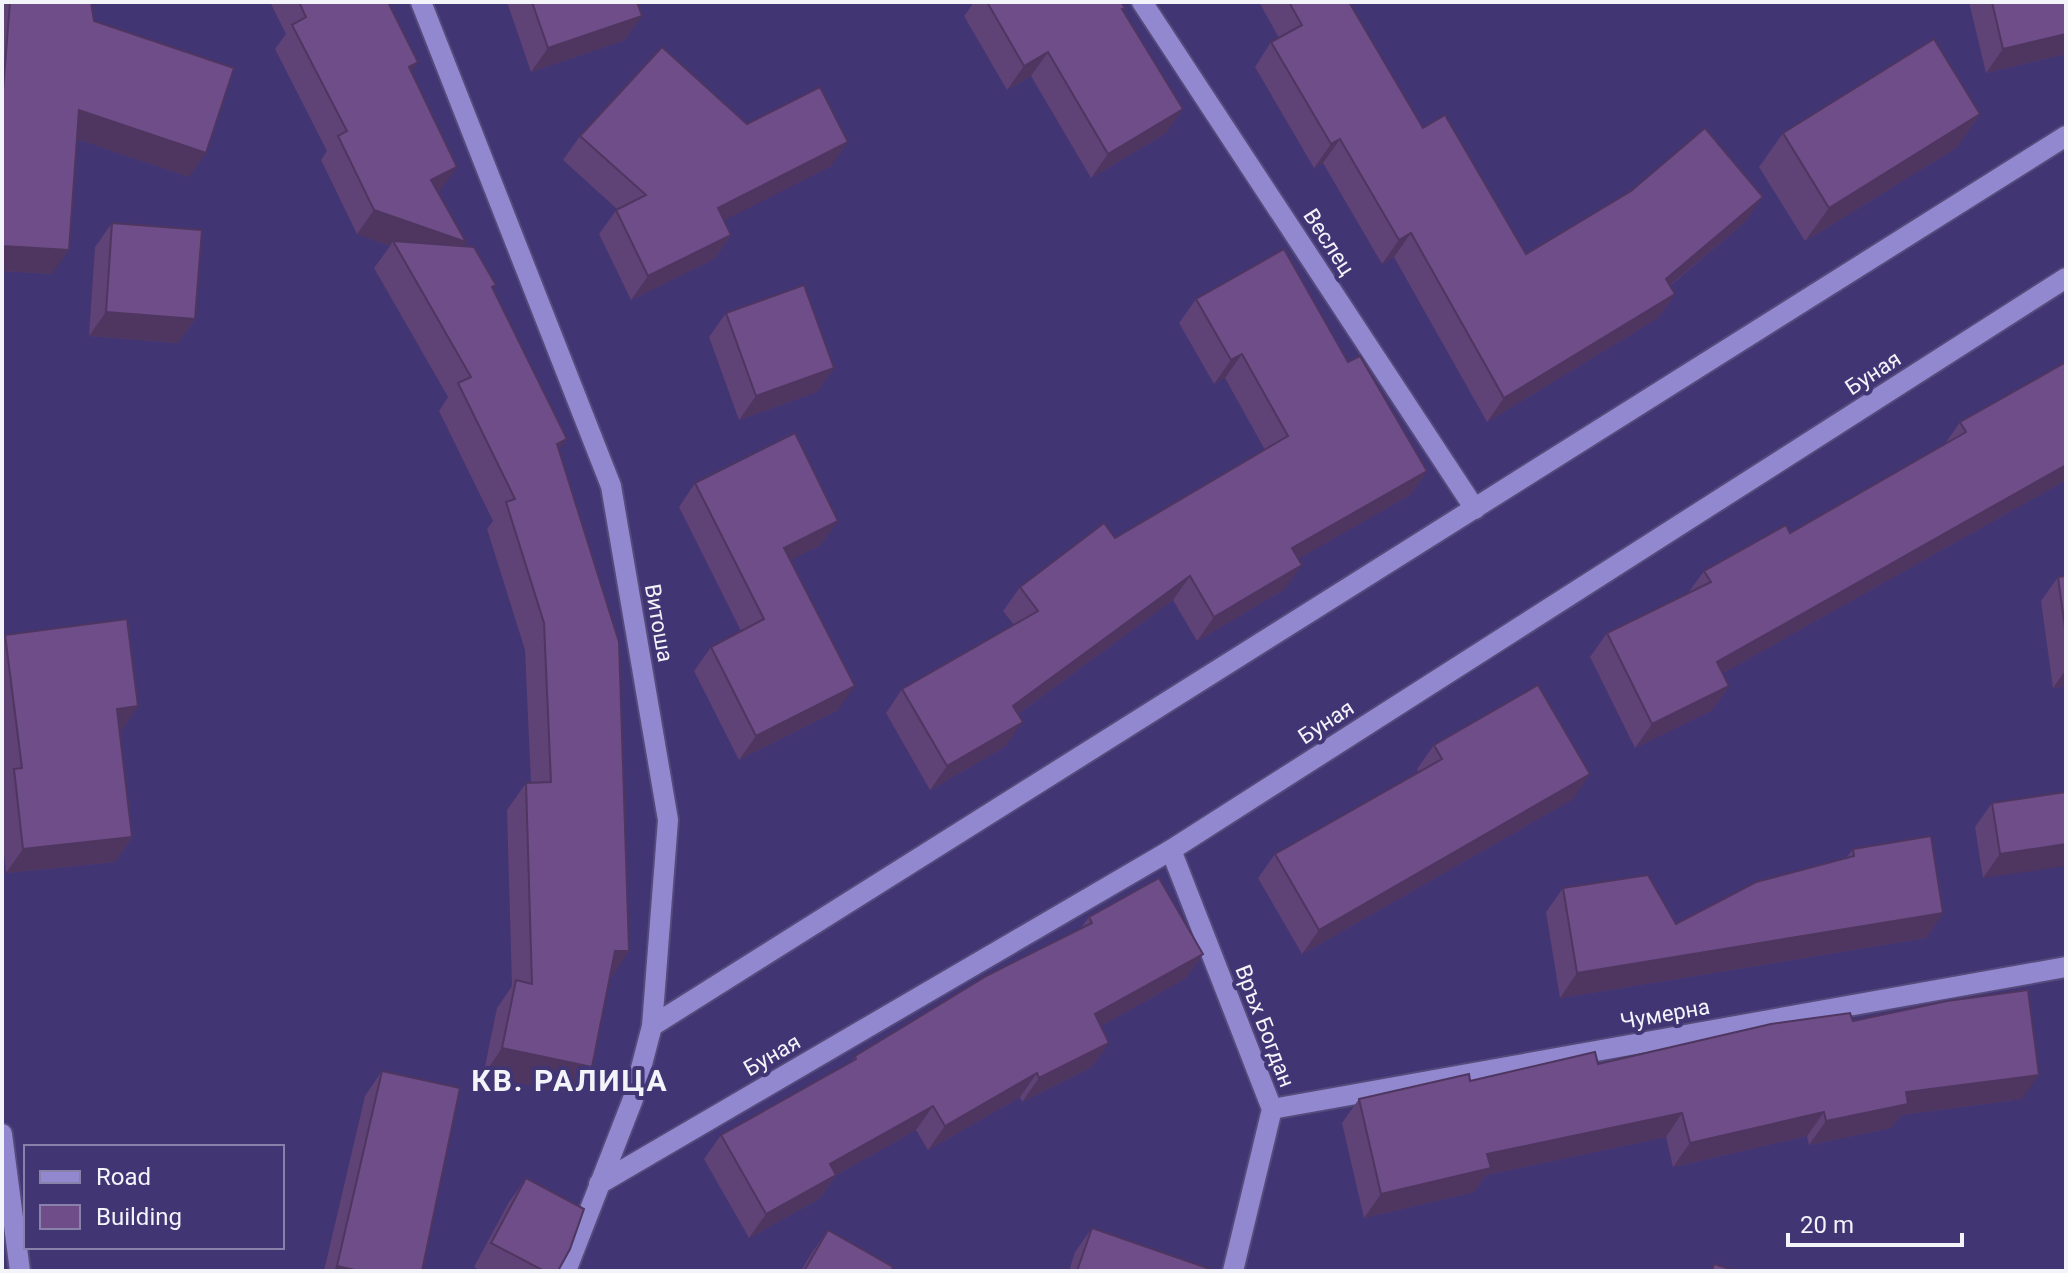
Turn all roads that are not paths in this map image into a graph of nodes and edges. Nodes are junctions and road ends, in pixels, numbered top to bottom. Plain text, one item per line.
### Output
1 (421, 2) edge
2 (1142, 2) edge
3 (2066, 136) edge
4 (2066, 278) edge
5 (1475, 509) junction
6 (1171, 850) junction
7 (2066, 967) edge
8 (652, 1026) junction
9 (1272, 1109) junction
10 (2, 1134) edge
11 (599, 1184) junction
12 (20, 1271) edge
13 (566, 1271) edge
14 (1233, 1271) edge

1 - 8 street, Витоша
2 - 5 street, Веслец
3 - 5 street
4 - 6 street, Буная
5 - 8 street
6 - 9 street, Връх Богдан
6 - 11 street, Буная
7 - 9 street, Чумерна
8 - 11 street, Витоша
9 - 14 street, Връх Богдан
10 - 12 street
11 - 13 street, Витоша

